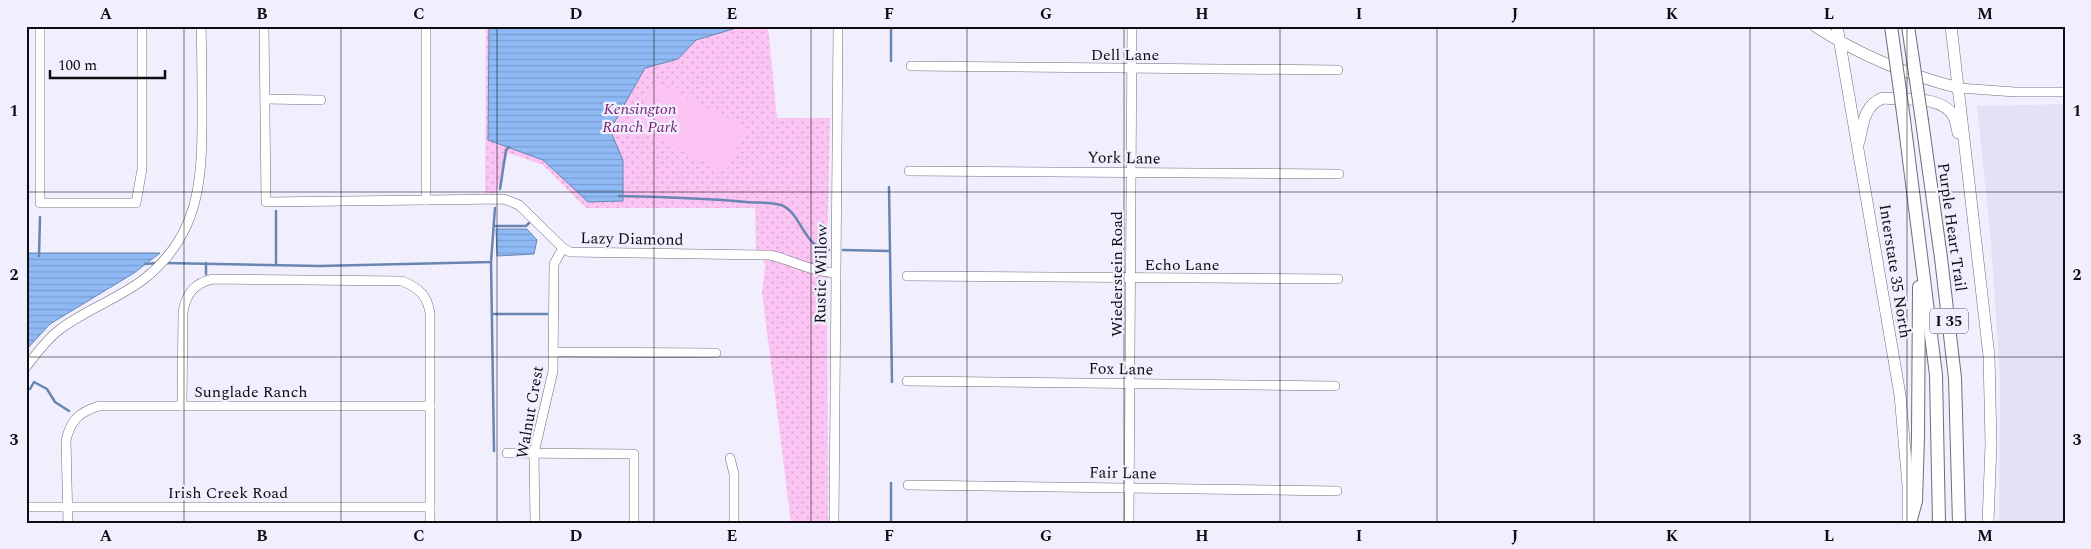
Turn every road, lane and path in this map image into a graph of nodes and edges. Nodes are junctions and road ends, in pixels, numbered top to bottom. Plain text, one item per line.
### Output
1 (40, 26) edge
2 (142, 26) edge
3 (202, 26) edge
4 (264, 26) edge
5 (426, 26) edge
6 (838, 26) edge
7 (1132, 26) edge
8 (1815, 26) edge
9 (1837, 26) edge
10 (1890, 26) edge
11 (1908, 26) edge
12 (1951, 26) edge
13 (1840, 42) junction
14 (911, 66) dead end
15 (1132, 69) junction
16 (1338, 70) dead end
17 (1959, 88) junction
18 (2065, 92) edge
19 (265, 100) junction
20 (321, 100) dead end
21 (1858, 150) junction
22 (1968, 166) junction
23 (909, 171) dead end
24 (1131, 172) junction
25 (1339, 174) dead end
26 (426, 200) junction
27 (1918, 247) junction
28 (563, 248) junction
29 (835, 273) junction
30 (907, 276) dead end
31 (1130, 279) junction
32 (1338, 279) dead end
33 (553, 352) junction
34 (716, 353) dead end
35 (26, 367) edge
36 (906, 381) dead end
37 (1130, 383) junction
38 (1335, 386) dead end
39 (182, 406) junction
40 (430, 406) junction
41 (507, 452) dead end
42 (534, 452) junction
43 (730, 458) dead end
44 (908, 485) dead end
45 (1129, 487) junction
46 (1337, 491) dead end
47 (26, 507) edge
48 (430, 507) junction
49 (67, 508) junction
50 (68, 523) edge
51 (430, 523) edge
52 (535, 523) edge
53 (634, 523) edge
54 (734, 523) edge
55 (834, 523) edge
56 (1129, 523) edge
57 (1909, 523) edge
58 (1939, 523) edge
59 (1959, 523) edge
60 (1988, 523) edge

1 - 2 street
3 - 35 street
4 - 19 street
5 - 26 street
6 - 29 street, Rustic Willow
7 - 15 street, Wiederstein Road
8 - 13 main road
9 - 13 main road, Interstate 35 North
10 - 27 highway, I 35, bridge
11 - 59 highway, Purple Heart Trail / I 35, bridge
12 - 17 main road
13 - 17 main road
13 - 21 main road, Interstate 35 North
14 - 15 street, Dell Lane
15 - 16 street, Dell Lane
15 - 24 street, Wiederstein Road
17 - 18 street
17 - 22 main road
19 - 20 street
19 - 26 street, Lazy Diamond
21 - 22 main road
21 - 57 main road, Interstate 35 North
22 - 60 main road
23 - 24 street, York Lane
24 - 25 street, York Lane
24 - 31 street, Wiederstein Road
26 - 28 street, Lazy Diamond
27 - 57 highway
27 - 58 highway, I 35
28 - 29 street, Lazy Diamond
28 - 33 street, Walnut Crest
29 - 55 street, Rustic Willow
30 - 31 street, Echo Lane
31 - 32 street, Echo Lane
31 - 37 street, Wiederstein Road
33 - 34 street
33 - 42 street, Walnut Crest
36 - 37 street, Fox Lane
37 - 38 street, Fox Lane
37 - 45 street, Wiederstein Road
39 - 40 street, Sunglade Ranch
39 - 40 street
39 - 49 street, Sunglade Ranch
40 - 48 street
41 - 42 street
42 - 52 street, Walnut Crest
42 - 53 street
43 - 54 street
44 - 45 street, Fair Lane
45 - 46 street, Fair Lane
45 - 56 street, Wiederstein Road
47 - 49 street, Irish Creek Road
48 - 49 street, Irish Creek Road
48 - 51 street
49 - 50 street

